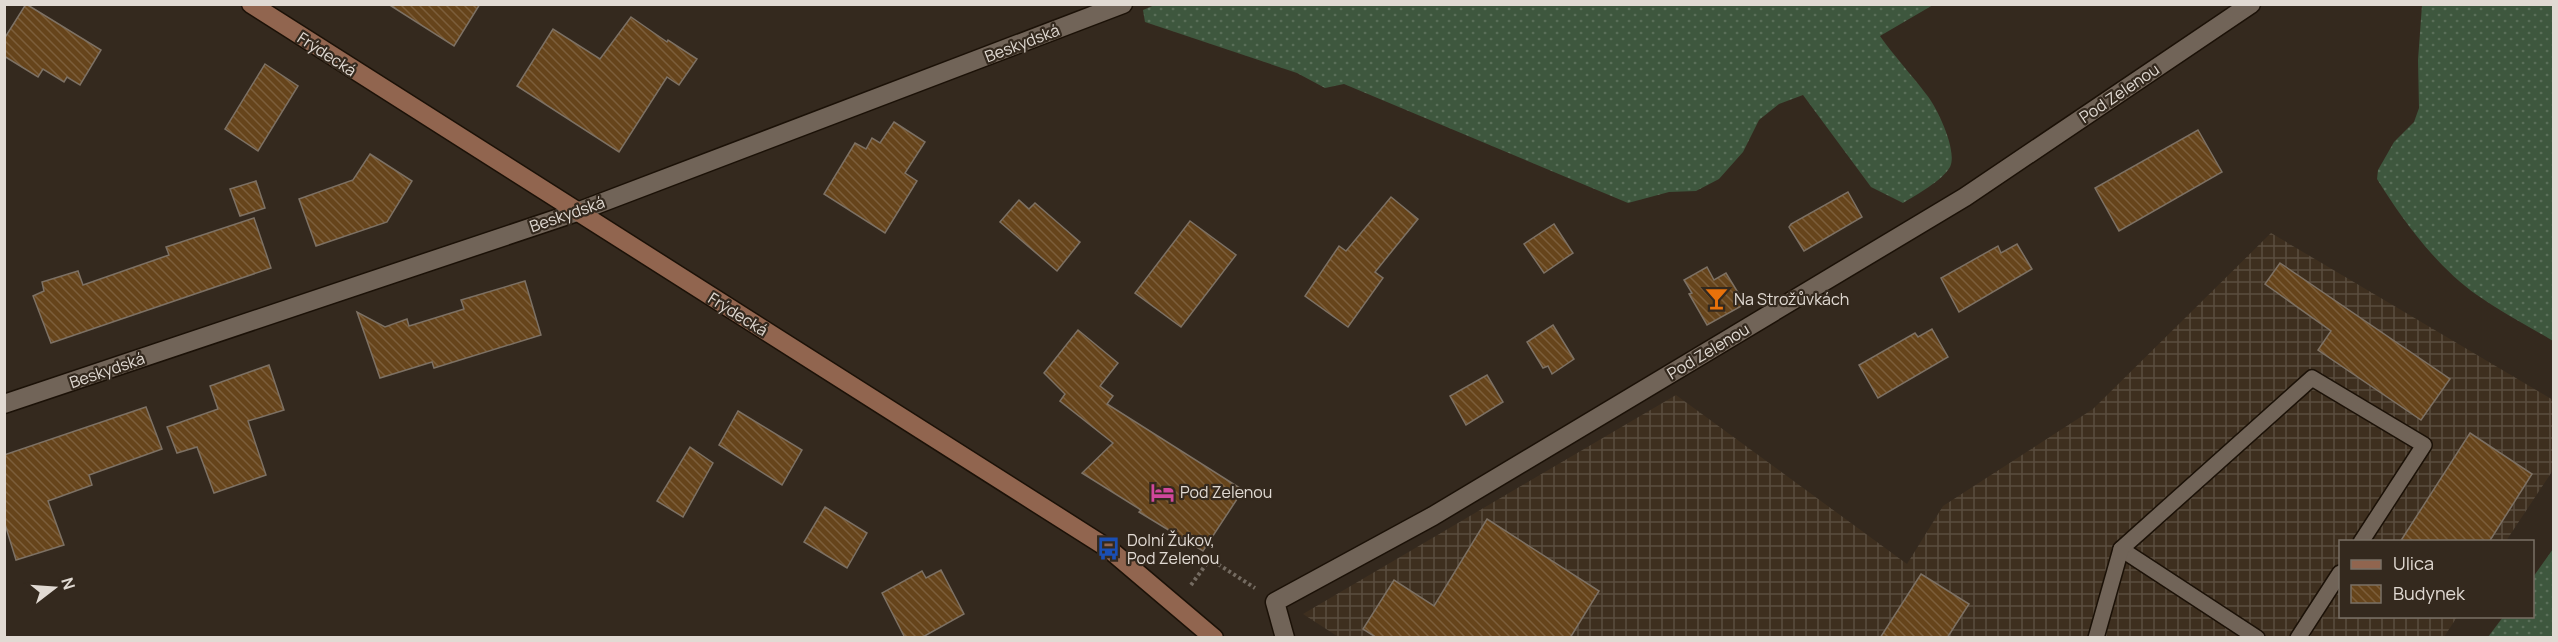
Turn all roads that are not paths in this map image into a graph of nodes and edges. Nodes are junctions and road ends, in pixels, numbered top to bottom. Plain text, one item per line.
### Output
1 (251, 4) edge
2 (1123, 4) edge
3 (2251, 4) edge
4 (577, 212) junction
5 (4, 404) edge
6 (2362, 540) edge
7 (2121, 549) junction
8 (2339, 575) edge
9 (1214, 638) edge
10 (1286, 638) edge
11 (2096, 638) edge
12 (2257, 638) edge
13 (2298, 638) edge

1 - 4 main road, Frýdecká
2 - 4 street, Beskydská
3 - 10 street, Pod Zelenou
4 - 5 street, Beskydská
4 - 9 main road, Frýdecká
6 - 7 lane
7 - 11 lane
7 - 12 lane
8 - 13 lane

